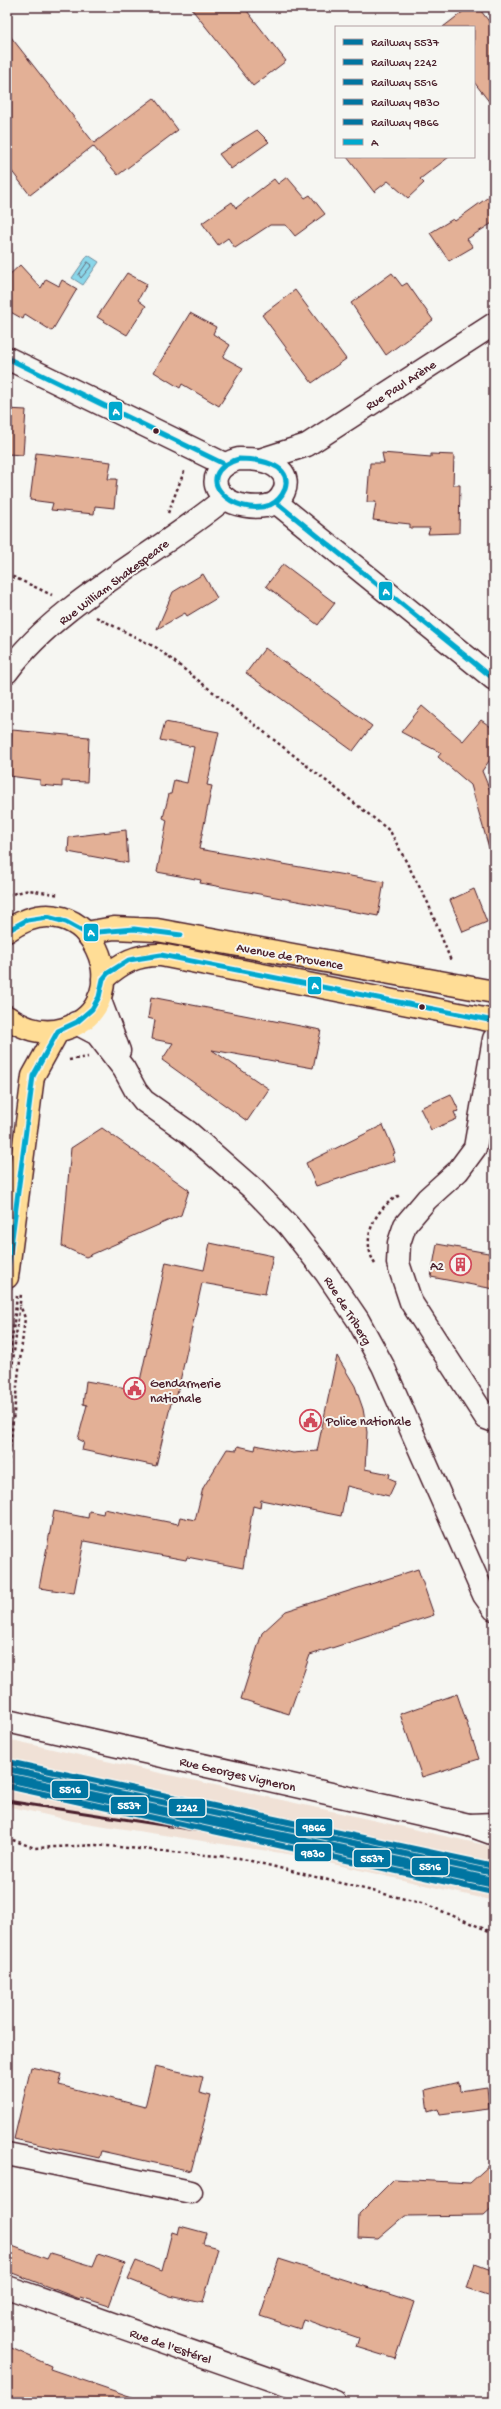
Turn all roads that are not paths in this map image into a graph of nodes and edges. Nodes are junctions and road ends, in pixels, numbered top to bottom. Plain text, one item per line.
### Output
1 (494, 324) edge
2 (7, 358) edge
3 (307, 445) junction
4 (260, 460) junction
5 (224, 464) junction
6 (286, 479) junction
7 (225, 498) junction
8 (276, 503) junction
9 (7, 672) edge
10 (494, 679) edge
11 (11, 925) edge
12 (86, 933) junction
13 (101, 988) junction
14 (494, 992) edge
15 (7, 1017) edge
16 (494, 1021) edge
17 (67, 1027) junction
18 (494, 1039) edge
19 (124, 1069) junction
20 (7, 1277) edge
21 (494, 1421) edge
22 (494, 1609) edge
23 (7, 1721) edge
24 (494, 1824) edge
25 (469, 1825) junction
26 (494, 1834) edge
27 (7, 2154) edge
28 (191, 2192) dead end
29 (7, 2287) edge
30 (335, 2402) edge

1 - 3 street, Rue Paul Arène
2 - 5 street
3 - 4 street, Rue Paul Arène
3 - 6 street, Rue Paul Arène
4 - 5 street
4 - 6 street
5 - 7 street
6 - 8 street
7 - 8 street
7 - 9 street, Rue William Shakespeare
8 - 10 street
11 - 12 main road
12 - 13 main road
12 - 14 main road, Avenue de Provence
13 - 16 main road, Avenue de Provence
13 - 17 main road, Avenue de Provence
13 - 19 street, Rue de Triberg
15 - 17 main road
17 - 19 street, Rue de Triberg
17 - 20 main road, Avenue de Provence
18 - 21 street
19 - 22 street, Rue de Triberg
23 - 25 street, Rue Georges Vigneron
24 - 25 street, Rue Georges Vigneron
25 - 26 street, Rue Georges Vigneron
27 - 28 street
29 - 30 street, Rue de l'Estérel

